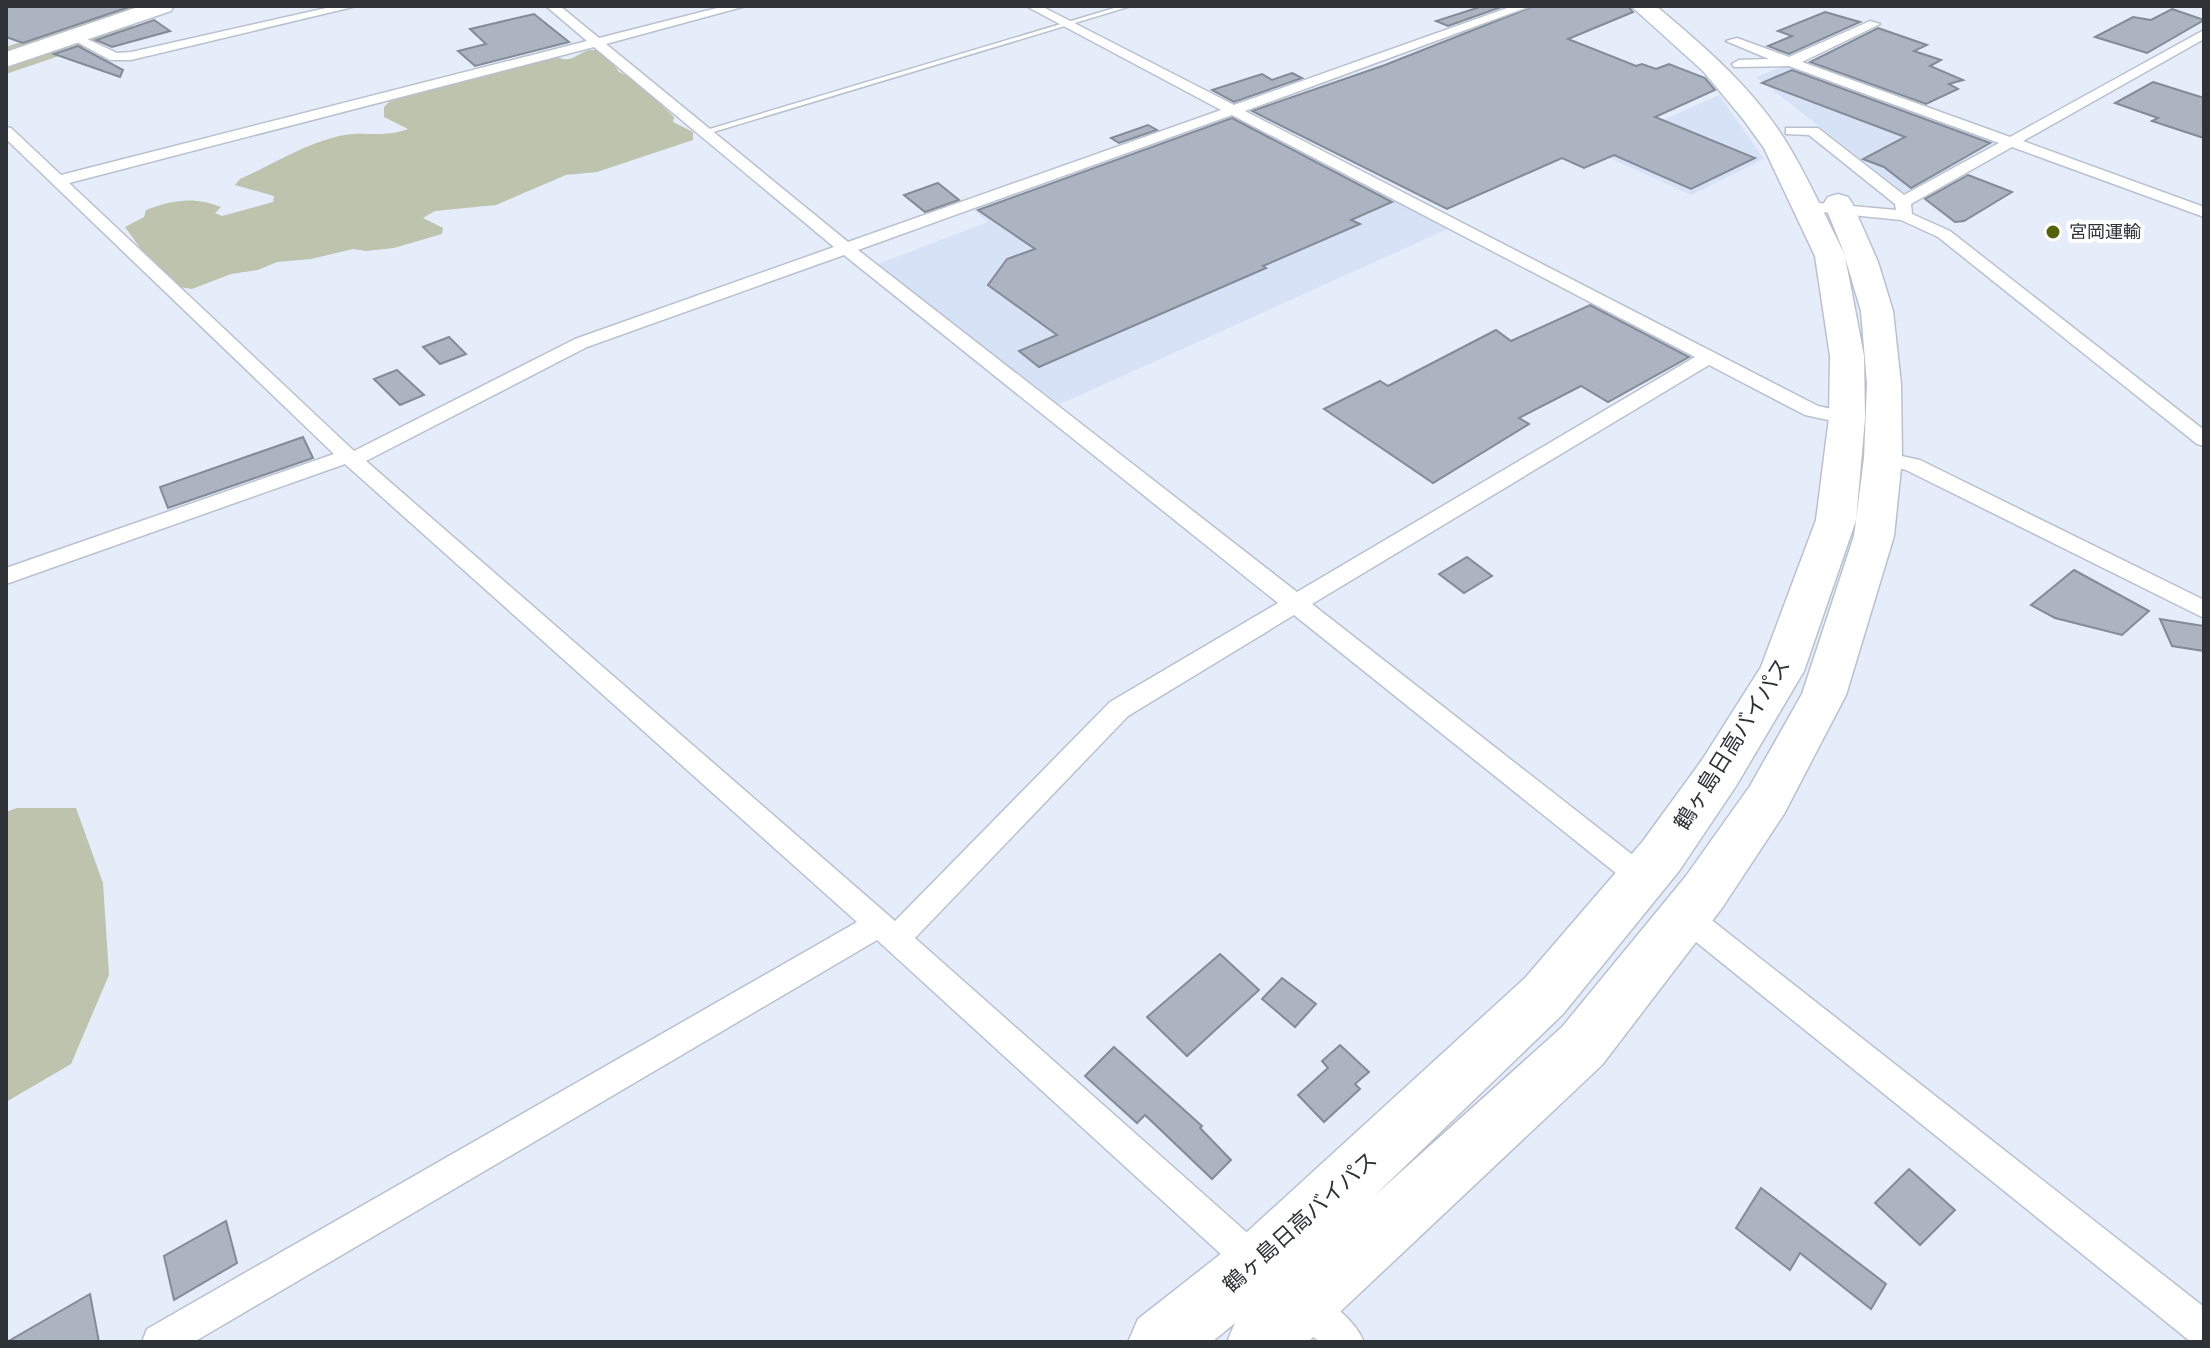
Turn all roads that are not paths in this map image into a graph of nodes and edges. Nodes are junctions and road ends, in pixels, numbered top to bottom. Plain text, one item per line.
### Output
1 (163, 6) edge
2 (351, 6) edge
3 (552, 6) edge
4 (740, 6) edge
5 (1032, 6) edge
6 (1128, 6) edge
7 (1525, 6) edge
8 (1642, 6) edge
9 (1669, 6) edge
10 (1067, 24) junction
11 (1874, 24) dead end
12 (2204, 34) edge
13 (74, 37) junction
14 (596, 43) junction
15 (1735, 53) junction
16 (6, 60) edge
17 (1790, 62) junction
18 (1230, 110) junction
19 (6, 131) edge
20 (707, 131) junction
21 (1791, 131) junction
22 (2009, 142) junction
23 (57, 181) junction
24 (1823, 191) junction
25 (1904, 209) junction
26 (2204, 212) edge
27 (844, 247) junction
28 (1710, 356) junction
29 (1847, 418) junction
30 (2204, 440) edge
31 (350, 458) junction
32 (1883, 458) junction
33 (6, 576) edge
34 (1295, 604) junction
35 (2204, 610) edge
36 (1642, 878) junction
37 (1685, 916) junction
38 (887, 932) junction
39 (1258, 1264) junction
40 (1303, 1305) junction
41 (2204, 1329) edge
42 (160, 1342) edge
43 (1161, 1342) edge
44 (1260, 1342) edge
45 (1346, 1342) edge

1 - 13 highway
2 - 13 street
3 - 14 street
4 - 14 street
5 - 10 street
6 - 10 lane
7 - 18 street
8 - 24 highway, 鶴ヶ島日高バイパス
9 - 15 highway, 鶴ヶ島日高バイパス
10 - 18 street
10 - 20 lane
11 - 17 street
12 - 22 street
13 - 16 highway
14 - 20 street
14 - 23 street
15 - 17 street
15 - 17 street
15 - 21 highway, 鶴ヶ島日高バイパス
17 - 22 street
18 - 27 street
18 - 28 street
19 - 23 street
20 - 27 street
21 - 24 highway, 鶴ヶ島日高バイパス
21 - 25 street
22 - 25 street
22 - 26 street
23 - 31 street
24 - 25 street
24 - 29 highway, 鶴ヶ島日高バイパス
24 - 32 highway, 鶴ヶ島日高バイパス
25 - 30 street
27 - 31 street
27 - 34 street
28 - 29 street
28 - 34 street
29 - 36 highway, 鶴ヶ島日高バイパス
31 - 33 street
31 - 38 street
32 - 35 street
32 - 37 highway, 鶴ヶ島日高バイパス
34 - 36 street
34 - 38 street
36 - 39 highway, 鶴ヶ島日高バイパス
37 - 40 highway, 鶴ヶ島日高バイパス
37 - 41 street
38 - 39 street
38 - 42 street
39 - 40 street
39 - 43 highway, 鶴ヶ島日高バイパス
40 - 44 highway, 鶴ヶ島日高バイパス
40 - 45 street

